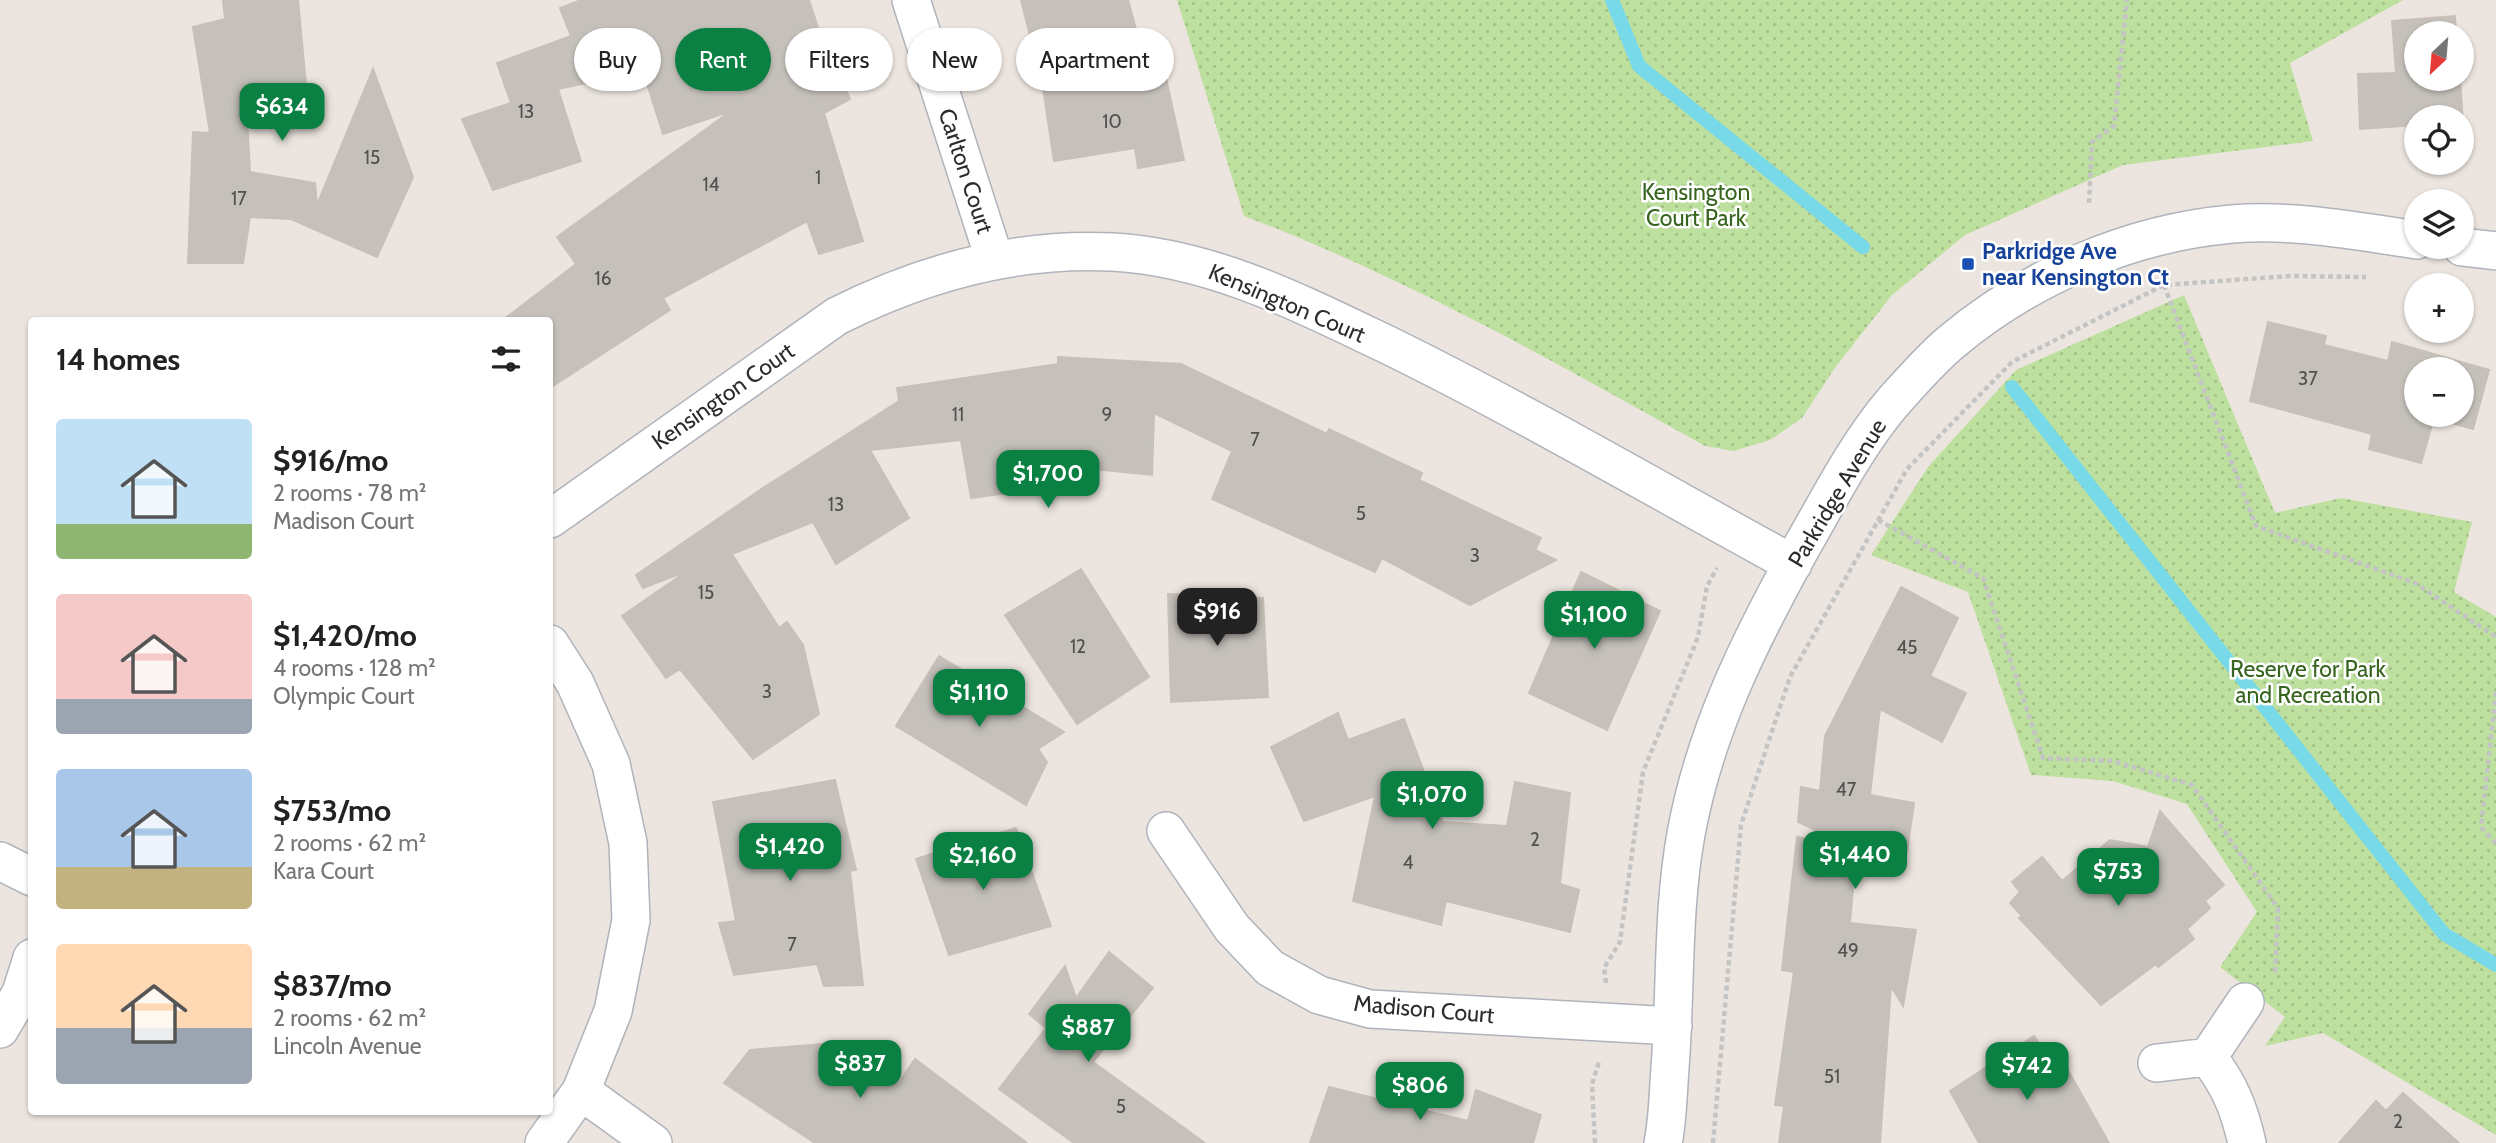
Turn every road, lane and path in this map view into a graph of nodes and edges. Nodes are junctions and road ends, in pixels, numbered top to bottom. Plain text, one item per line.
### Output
1 (911, 0) edge
2 (2127, 0) edge
3 (2089, 203) dead end
4 (2404, 238) edge
5 (2474, 248) edge
6 (2496, 251) edge
7 (995, 261) junction
8 (2372, 277) dead end
9 (2164, 285) junction
10 (553, 517) edge
11 (1878, 520) junction
12 (1793, 564) junction
13 (2496, 637) edge
14 (553, 649) edge
15 (2496, 692) edge
16 (1166, 831) dead end
17 (2496, 844) edge
18 (0, 861) edge
19 (28, 875) edge
20 (28, 971) edge
21 (2274, 980) dead end
22 (2245, 1002) dead end
23 (1612, 1022) junction
24 (1673, 1026) junction
25 (0, 1029) edge
26 (2208, 1057) junction
27 (2157, 1063) dead end
28 (581, 1091) junction
29 (544, 1143) edge
30 (653, 1143) edge
31 (1594, 1143) edge
32 (1663, 1143) edge
33 (1713, 1143) edge
34 (2247, 1143) edge

1 - 7 street, Carlton Court
2 - 3 path
4 - 12 street, Parkridge Avenue
5 - 6 street
7 - 10 street, Kensington Court
7 - 12 street, Kensington Court
8 - 9 path
9 - 11 path
9 - 13 path
11 - 21 path
11 - 33 path
12 - 24 street, Parkridge Avenue
14 - 28 street
15 - 17 path
16 - 23 street, Madison Court
18 - 19 street
20 - 25 street
22 - 26 street
23 - 24 street, Madison Court
23 - 31 path
24 - 32 street, Parkridge Avenue
26 - 27 street
26 - 34 street
28 - 29 street
28 - 30 street

